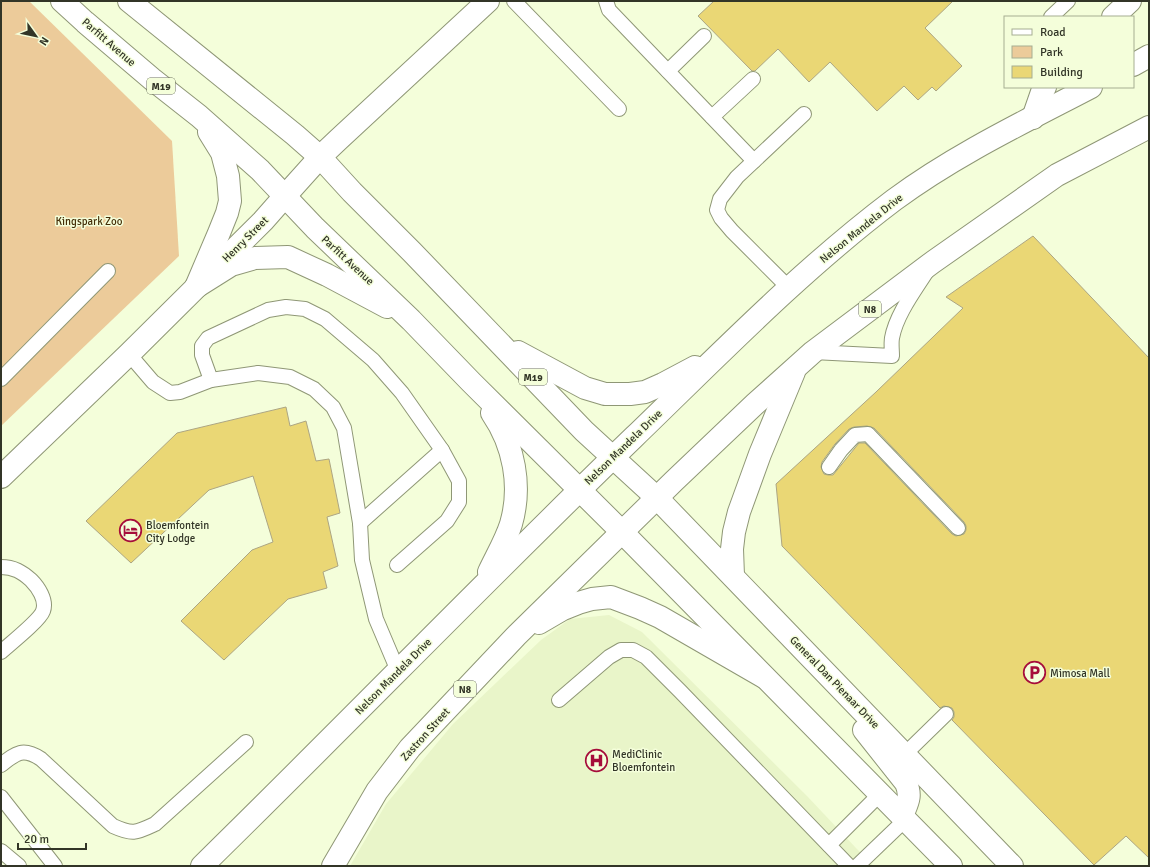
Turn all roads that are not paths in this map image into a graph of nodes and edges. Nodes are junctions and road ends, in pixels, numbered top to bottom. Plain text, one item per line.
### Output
1 (62, 1) edge
2 (129, 1) edge
3 (488, 1) edge
4 (514, 1) edge
5 (606, 1) edge
6 (1068, 1) edge
7 (1130, 1) edge
8 (1052, 16) edge
9 (1114, 16) edge
10 (704, 36) dead end
11 (1149, 56) edge
12 (1134, 64) edge
13 (668, 71) junction
14 (752, 79) dead end
15 (1044, 88) edge
16 (1089, 88) edge
17 (619, 109) dead end
18 (804, 114) dead end
19 (199, 116) junction
20 (712, 117) junction
21 (1033, 118) junction
22 (1149, 127) edge
23 (320, 158) junction
24 (754, 161) junction
25 (285, 196) junction
26 (933, 262) junction
27 (108, 271) dead end
28 (196, 287) junction
29 (789, 288) junction
30 (411, 320) junction
31 (499, 342) junction
32 (813, 352) junction
33 (129, 354) junction
34 (717, 355) junction
35 (796, 368) junction
36 (1, 379) edge
37 (211, 380) junction
38 (471, 382) junction
39 (442, 450) junction
40 (612, 458) junction
41 (829, 467) dead end
42 (1, 476) edge
43 (579, 490) junction
44 (657, 498) junction
45 (360, 523) junction
46 (958, 528) dead end
47 (622, 532) junction
48 (397, 566) dead end
49 (1, 567) edge
50 (733, 576) junction
51 (482, 586) junction
52 (516, 636) junction
53 (1, 652) edge
54 (822, 668) junction
55 (398, 671) junction
56 (764, 677) junction
57 (559, 700) dead end
58 (946, 714) dead end
59 (246, 742) dead end
60 (905, 754) junction
61 (1, 765) edge
62 (880, 794) junction
63 (1, 797) edge
64 (904, 818) junction
65 (829, 845) junction
66 (1, 851) edge
67 (19, 866) edge
68 (55, 866) edge
69 (202, 866) edge
70 (333, 866) edge
71 (849, 866) edge
72 (857, 866) edge
73 (951, 866) edge
74 (1012, 866) edge

1 - 19 main road, Parfitt Avenue / M19
2 - 23 main road, M19
3 - 23 main road, Henry Street
4 - 17 lane
5 - 13 lane
6 - 8 lane
7 - 9 main road
10 - 13 lane
11 - 12 main road
13 - 20 lane
14 - 20 lane
15 - 21 main road
16 - 21 main road, Nelson Mandela Drive
18 - 24 lane
19 - 25 main road, Parfitt Avenue / M19
19 - 28 main road
20 - 24 lane
21 - 29 main road, Nelson Mandela Drive
22 - 26 main road, N8
23 - 25 main road, Henry Street
23 - 31 main road, M19
24 - 29 lane
25 - 28 main road, Henry Street
25 - 30 main road, Parfitt Avenue / M19
26 - 32 main road, N8
26 - 32 lane
27 - 36 lane
28 - 30 main road
28 - 33 main road, Henry Street
29 - 34 main road, Nelson Mandela Drive
30 - 38 main road, Parfitt Avenue / M19
31 - 34 main road
31 - 40 main road, M19
32 - 35 main road, N8
33 - 37 lane
33 - 42 main road, Henry Street
34 - 40 main road, Nelson Mandela Drive
35 - 44 main road, N8
35 - 50 main road
37 - 39 lane
37 - 45 lane
38 - 43 main road, Parfitt Avenue / M19
38 - 51 main road
39 - 45 lane
39 - 48 lane
40 - 43 main road, Nelson Mandela Drive
40 - 44 main road, M19
41 - 46 lane
43 - 47 main road, Parfitt Avenue / M19
43 - 51 main road, Nelson Mandela Drive
44 - 47 main road, N8
44 - 50 main road, General Dan Pienaar Drive
45 - 55 lane
47 - 52 main road, Zastron Street / N8
47 - 56 main road
49 - 53 lane
50 - 54 main road, General Dan Pienaar Drive
51 - 55 main road, Nelson Mandela Drive
52 - 56 main road
52 - 70 main road, Zastron Street / N8
54 - 60 main road, General Dan Pienaar Drive
54 - 64 main road
55 - 69 main road, Nelson Mandela Drive
56 - 62 main road
57 - 65 lane
58 - 60 lane
59 - 61 lane
60 - 74 main road, General Dan Pienaar Drive
62 - 64 main road
62 - 65 lane
63 - 68 lane
64 - 72 lane
64 - 73 main road
65 - 71 lane
66 - 67 lane

